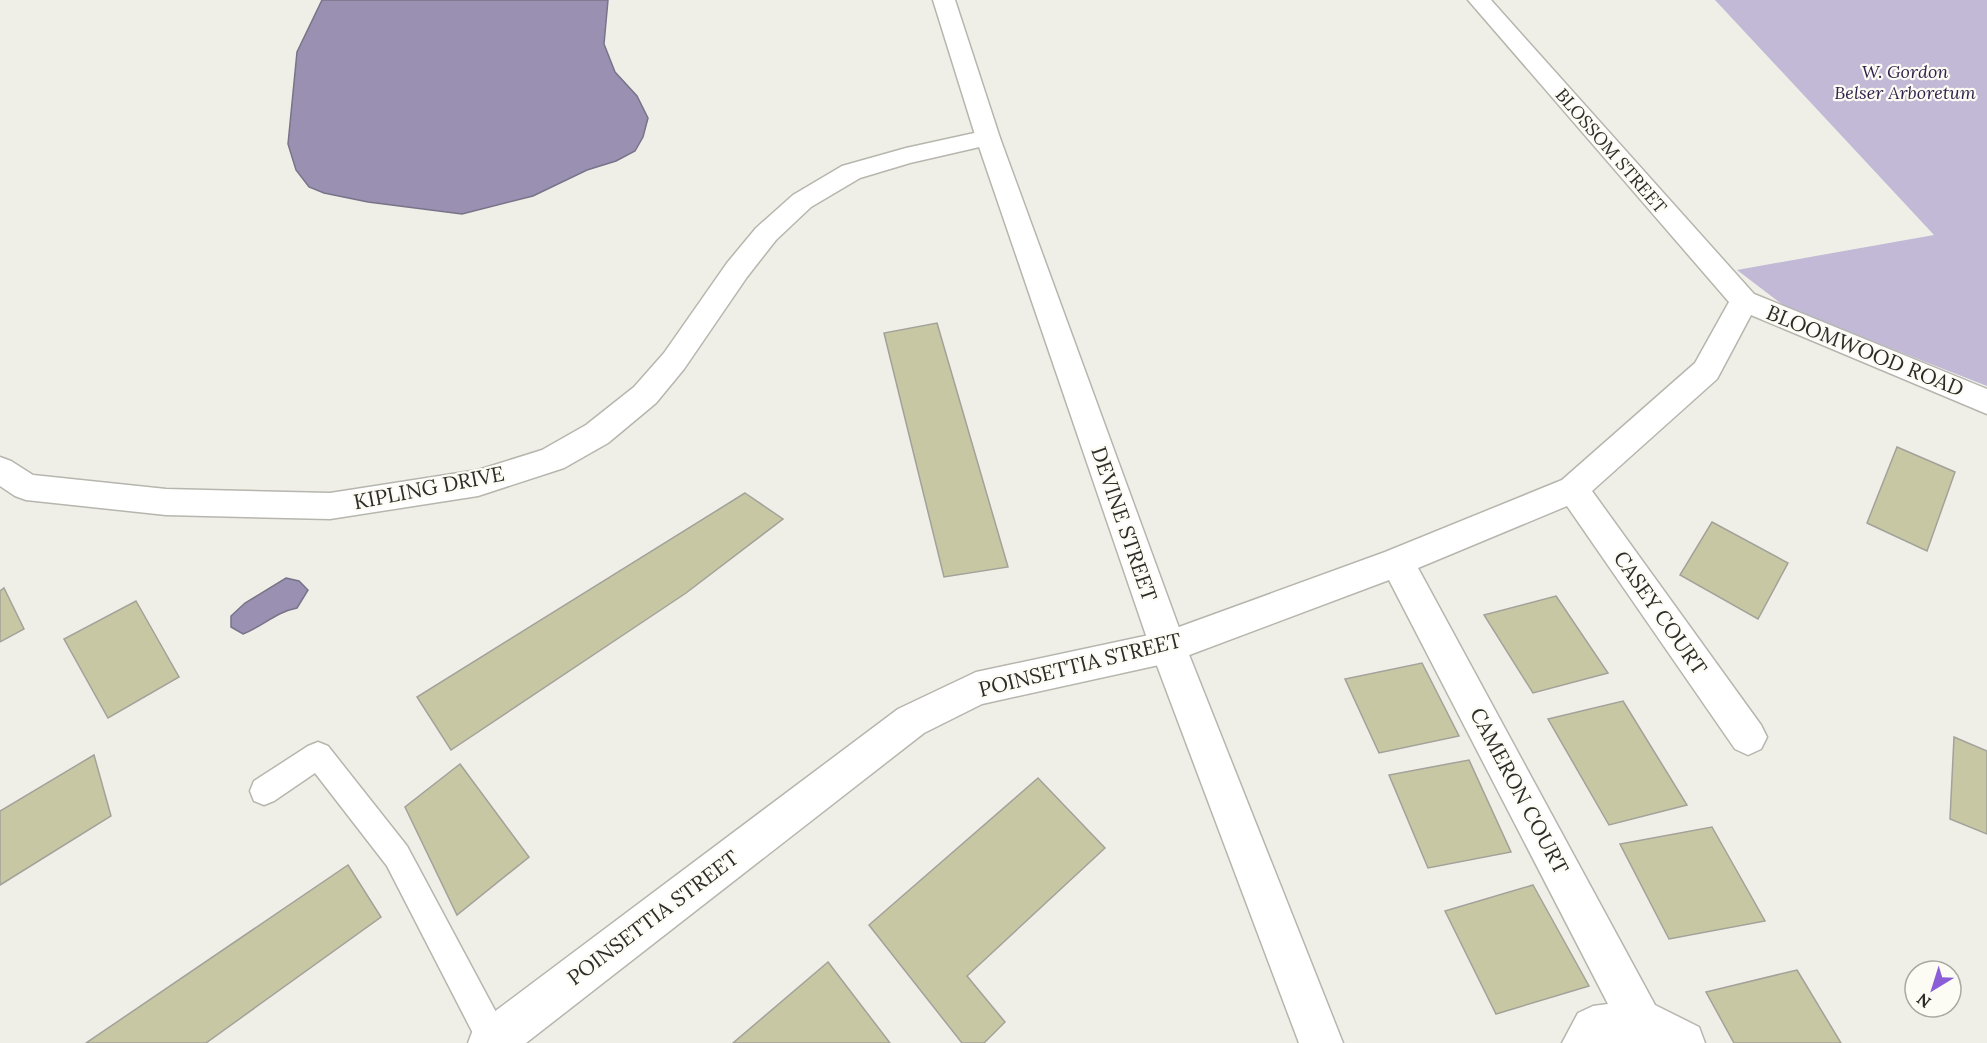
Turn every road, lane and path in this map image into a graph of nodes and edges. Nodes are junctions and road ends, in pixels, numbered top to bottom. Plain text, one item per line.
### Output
1 (944, 0) edge
2 (1479, 0) edge
3 (988, 138) junction
4 (1744, 301) junction
5 (1987, 402) edge
6 (0, 470) edge
7 (1573, 489) junction
8 (1397, 562) junction
9 (1168, 647) junction
10 (1748, 737) dead end
11 (264, 791) dead end
12 (1640, 1020) junction
13 (492, 1041) edge
14 (1321, 1043) edge
15 (1584, 1043) edge
16 (1683, 1043) edge

1 - 3 street, DEVINE STREET
2 - 4 street, BLOSSOM STREET
3 - 6 street, KIPLING DRIVE
3 - 9 street, DEVINE STREET
4 - 5 street, BLOOMWOOD ROAD
4 - 7 street, POINSETTIA STREET
7 - 8 street, POINSETTIA STREET
7 - 10 street, CASEY COURT
8 - 9 street, POINSETTIA STREET
8 - 12 street, CAMERON COURT
9 - 13 street, POINSETTIA STREET
9 - 14 street, DEVINE STREET
11 - 13 lane
12 - 15 street
12 - 16 street

